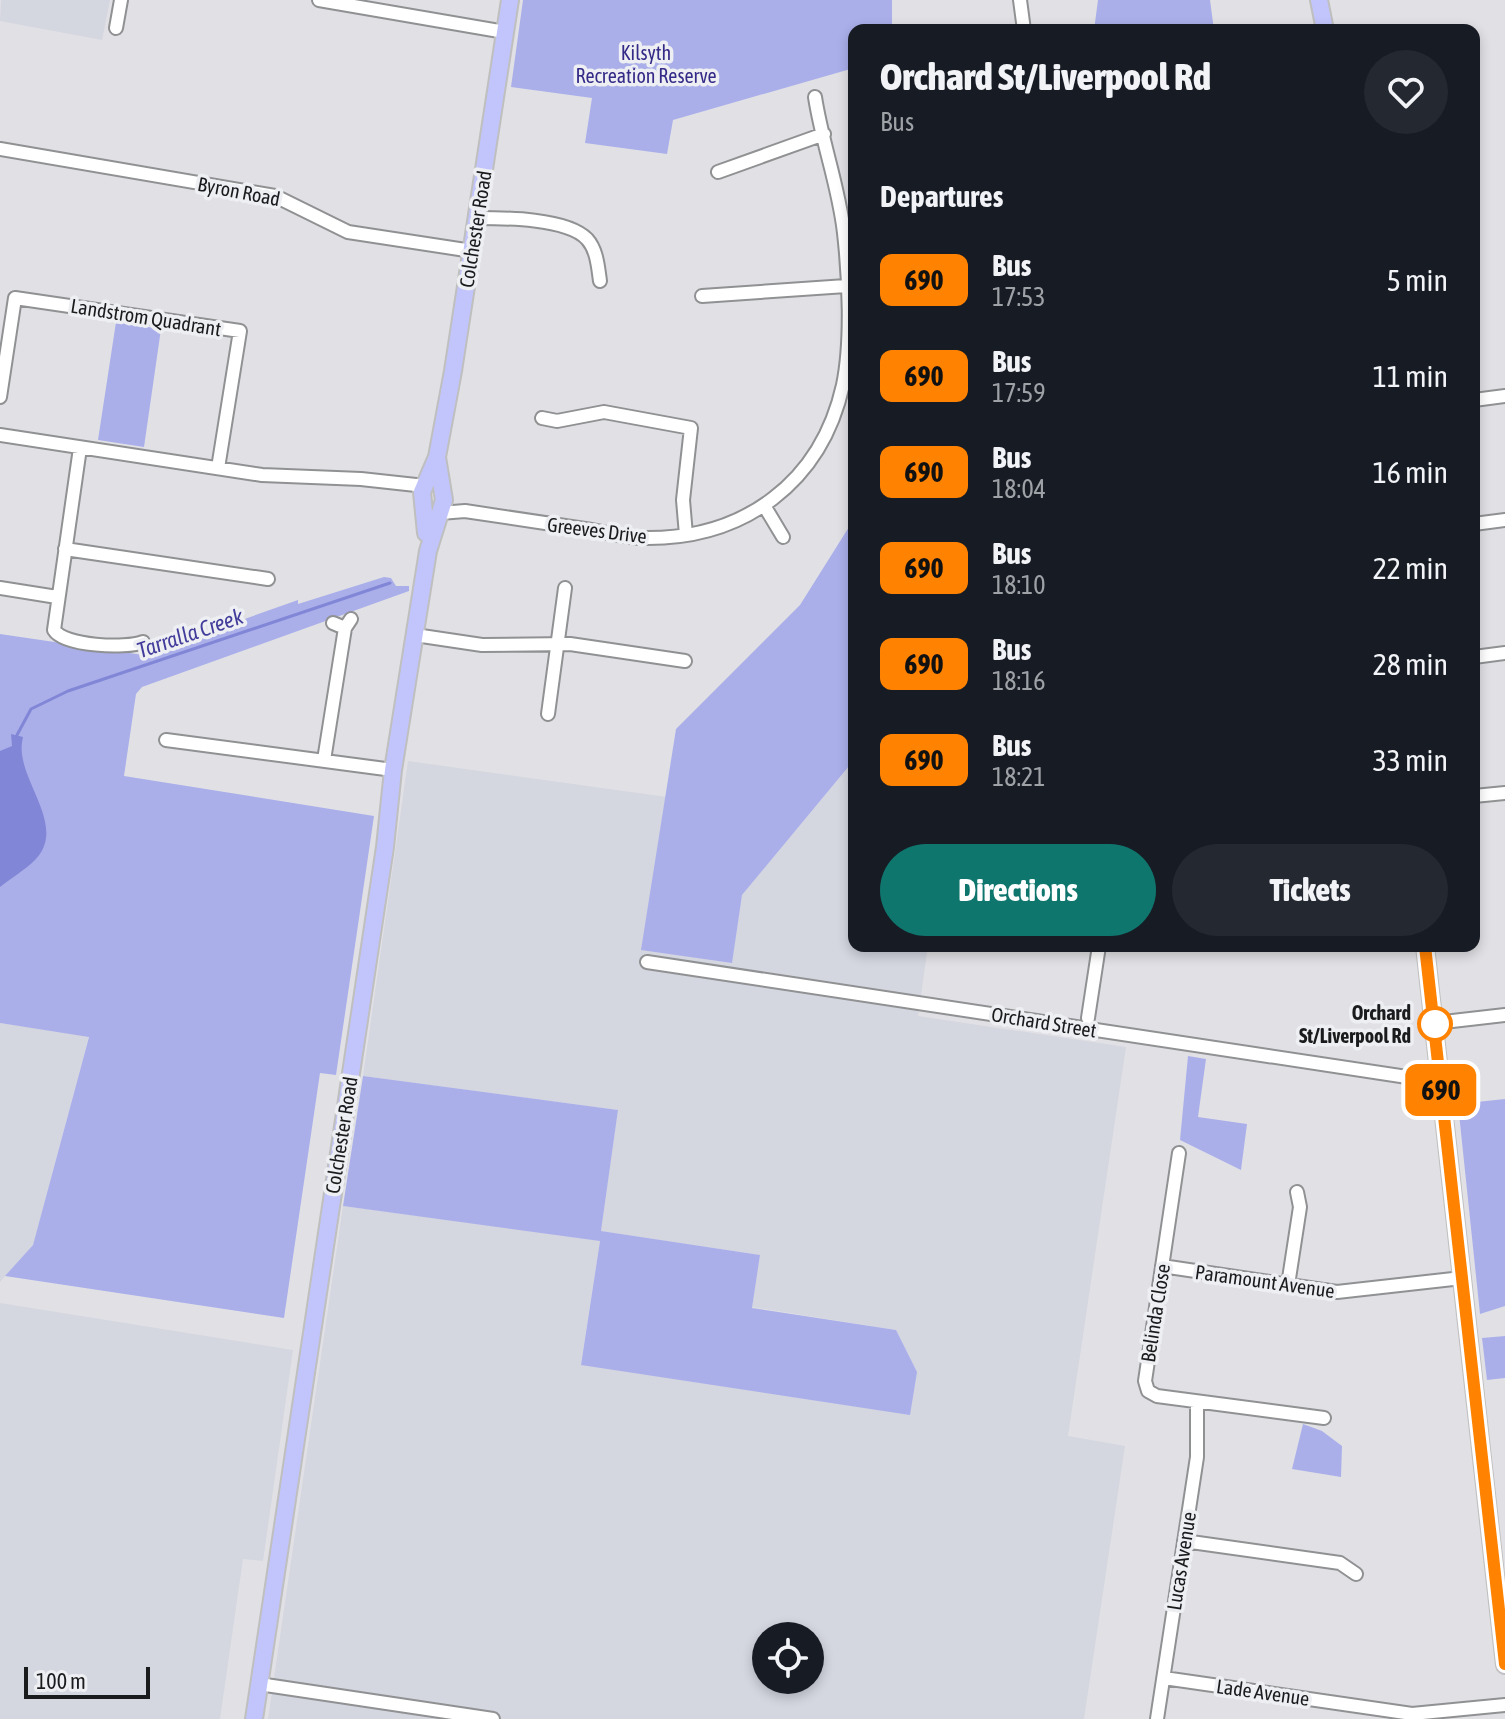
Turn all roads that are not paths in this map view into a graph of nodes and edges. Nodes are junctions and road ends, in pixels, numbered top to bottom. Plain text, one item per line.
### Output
1 (121, 0) edge
2 (319, 0) edge
3 (510, 0) edge
4 (1020, 0) edge
5 (1319, 0) edge
6 (1023, 24) edge
7 (1324, 24) edge
8 (116, 28) dead end
9 (505, 32) junction
10 (815, 97) dead end
11 (824, 134) junction
12 (0, 149) edge
13 (718, 172) dead end
14 (476, 218) junction
15 (472, 251) junction
16 (600, 281) dead end
17 (846, 286) junction
18 (702, 296) dead end
19 (1505, 396) edge
20 (0, 397) edge
21 (1480, 399) edge
22 (693, 414) dead end
23 (542, 418) dead end
24 (691, 428) junction
25 (0, 435) edge
26 (80, 448) junction
27 (218, 468) junction
28 (433, 499) junction
29 (765, 507) junction
30 (1505, 520) edge
31 (1480, 523) edge
32 (686, 535) junction
33 (783, 537) dead end
34 (65, 549) junction
35 (268, 579) dead end
36 (0, 588) edge
37 (565, 588) dead end
38 (57, 597) junction
39 (343, 623) dead end
40 (415, 635) junction
41 (143, 642) dead end
42 (557, 644) junction
43 (1505, 653) edge
44 (1480, 656) edge
45 (685, 661) dead end
46 (548, 714) dead end
47 (166, 740) dead end
48 (324, 760) junction
49 (393, 770) junction
50 (1505, 793) edge
51 (1480, 795) edge
52 (1098, 952) edge
53 (1426, 952) edge
54 (647, 962) dead end
55 (1505, 1015) edge
56 (1088, 1018) dead end
57 (1435, 1023) junction
58 (1440, 1082) junction
59 (1179, 1153) dead end
60 (1297, 1192) dead end
61 (1162, 1266) junction
62 (1462, 1278) junction
63 (1288, 1285) junction
64 (1197, 1402) junction
65 (1324, 1418) dead end
66 (1184, 1541) junction
67 (1356, 1574) dead end
68 (1505, 1665) edge
69 (1164, 1678) junction
70 (259, 1684) junction
71 (1505, 1705) edge
72 (254, 1719) edge
73 (493, 1719) edge
74 (1157, 1719) edge

1 - 8 street
2 - 9 street
3 - 9 main road, Colchester Road
4 - 6 street
5 - 7 main road
9 - 14 main road, Colchester Road
10 - 11 street, Greeves Drive
11 - 13 street
11 - 17 street, Greeves Drive
12 - 15 street, Byron Road
14 - 15 main road, Colchester Road
14 - 16 street
15 - 28 main road, Colchester Road
17 - 18 street
17 - 29 street, Greeves Drive
19 - 21 street
20 - 27 street, Landstrom Quadrant
22 - 24 street
23 - 24 street
24 - 32 street
25 - 26 street
26 - 27 street
26 - 34 street
27 - 28 street
28 - 32 street, Greeves Drive
28 - 40 main road, Colchester Road
29 - 32 street, Greeves Drive
29 - 33 street
30 - 31 street
34 - 35 street
34 - 38 street
36 - 38 street
37 - 42 street
38 - 41 street
39 - 48 street
40 - 42 street
40 - 49 main road, Colchester Road
42 - 45 street
42 - 46 street
43 - 44 street
47 - 48 street
48 - 49 street
49 - 70 main road, Colchester Road
50 - 51 street
52 - 56 street
53 - 57 main road
54 - 58 street, Orchard Street
55 - 57 street
57 - 58 main road
58 - 62 main road
59 - 61 street, Belinda Close
60 - 63 street
61 - 63 street, Paramount Avenue
61 - 64 street, Belinda Close
62 - 63 street, Paramount Avenue
62 - 68 main road
64 - 65 street, Belinda Close
64 - 66 street, Lucas Avenue
66 - 67 street
66 - 69 street, Lucas Avenue
69 - 71 street, Lade Avenue
69 - 74 street, Lucas Avenue
70 - 72 main road, Colchester Road
70 - 73 street

